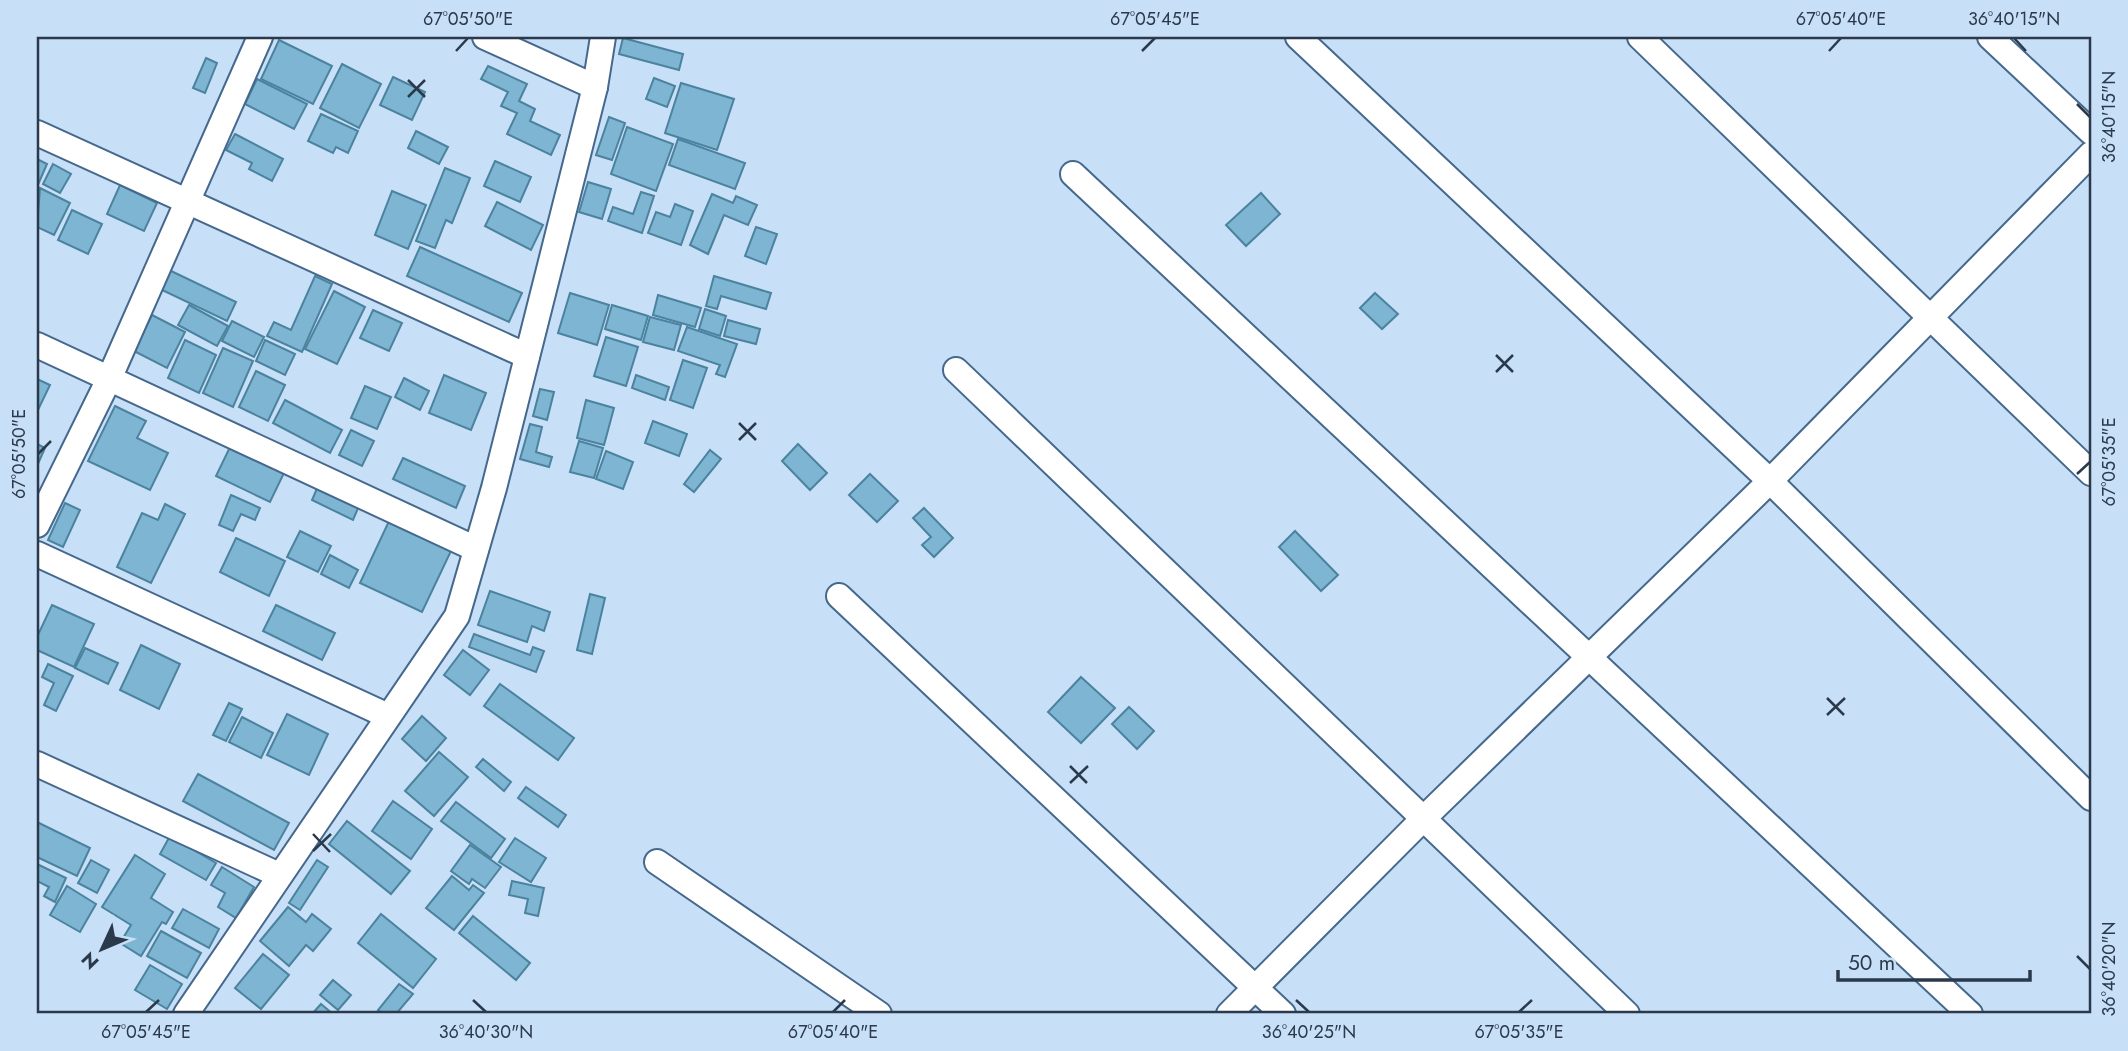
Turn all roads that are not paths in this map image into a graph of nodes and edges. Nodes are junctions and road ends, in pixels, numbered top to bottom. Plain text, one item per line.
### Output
1 (260, 37) edge
2 (485, 37) edge
3 (603, 37) edge
4 (1298, 37) edge
5 (1640, 37) edge
6 (1990, 37) edge
7 (594, 87) junction
8 (2091, 132) edge
9 (37, 134) edge
10 (2091, 154) edge
11 (1073, 174) dead end
12 (188, 202) junction
13 (1932, 317) junction
14 (37, 345) edge
15 (527, 356) junction
16 (956, 370) dead end
17 (109, 379) junction
18 (2091, 473) edge
19 (1770, 481) junction
20 (37, 525) edge
21 (476, 549) junction
22 (37, 554) edge
23 (839, 596) dead end
24 (1592, 657) junction
25 (388, 716) junction
26 (37, 764) edge
27 (2091, 797) edge
28 (1424, 818) junction
29 (657, 862) dead end
30 (279, 875) junction
31 (1256, 988) junction
32 (186, 1014) edge
33 (879, 1014) edge
34 (1230, 1014) edge
35 (1283, 1014) edge
36 (1627, 1014) edge
37 (1970, 1014) edge

1 - 12 street
2 - 7 street
3 - 7 street
4 - 19 street
5 - 13 street
6 - 8 street
7 - 15 street
9 - 12 street
10 - 13 street
11 - 24 street
12 - 15 street
12 - 17 street
13 - 18 street
13 - 19 street
14 - 17 street
15 - 21 street
16 - 28 street
17 - 20 street
17 - 21 street
19 - 24 street
19 - 27 street
21 - 25 street
22 - 25 street
23 - 31 street
24 - 28 street
24 - 37 street
25 - 30 street
26 - 30 street
28 - 31 street
28 - 36 street
29 - 33 street
30 - 32 street
31 - 34 street
31 - 35 street

